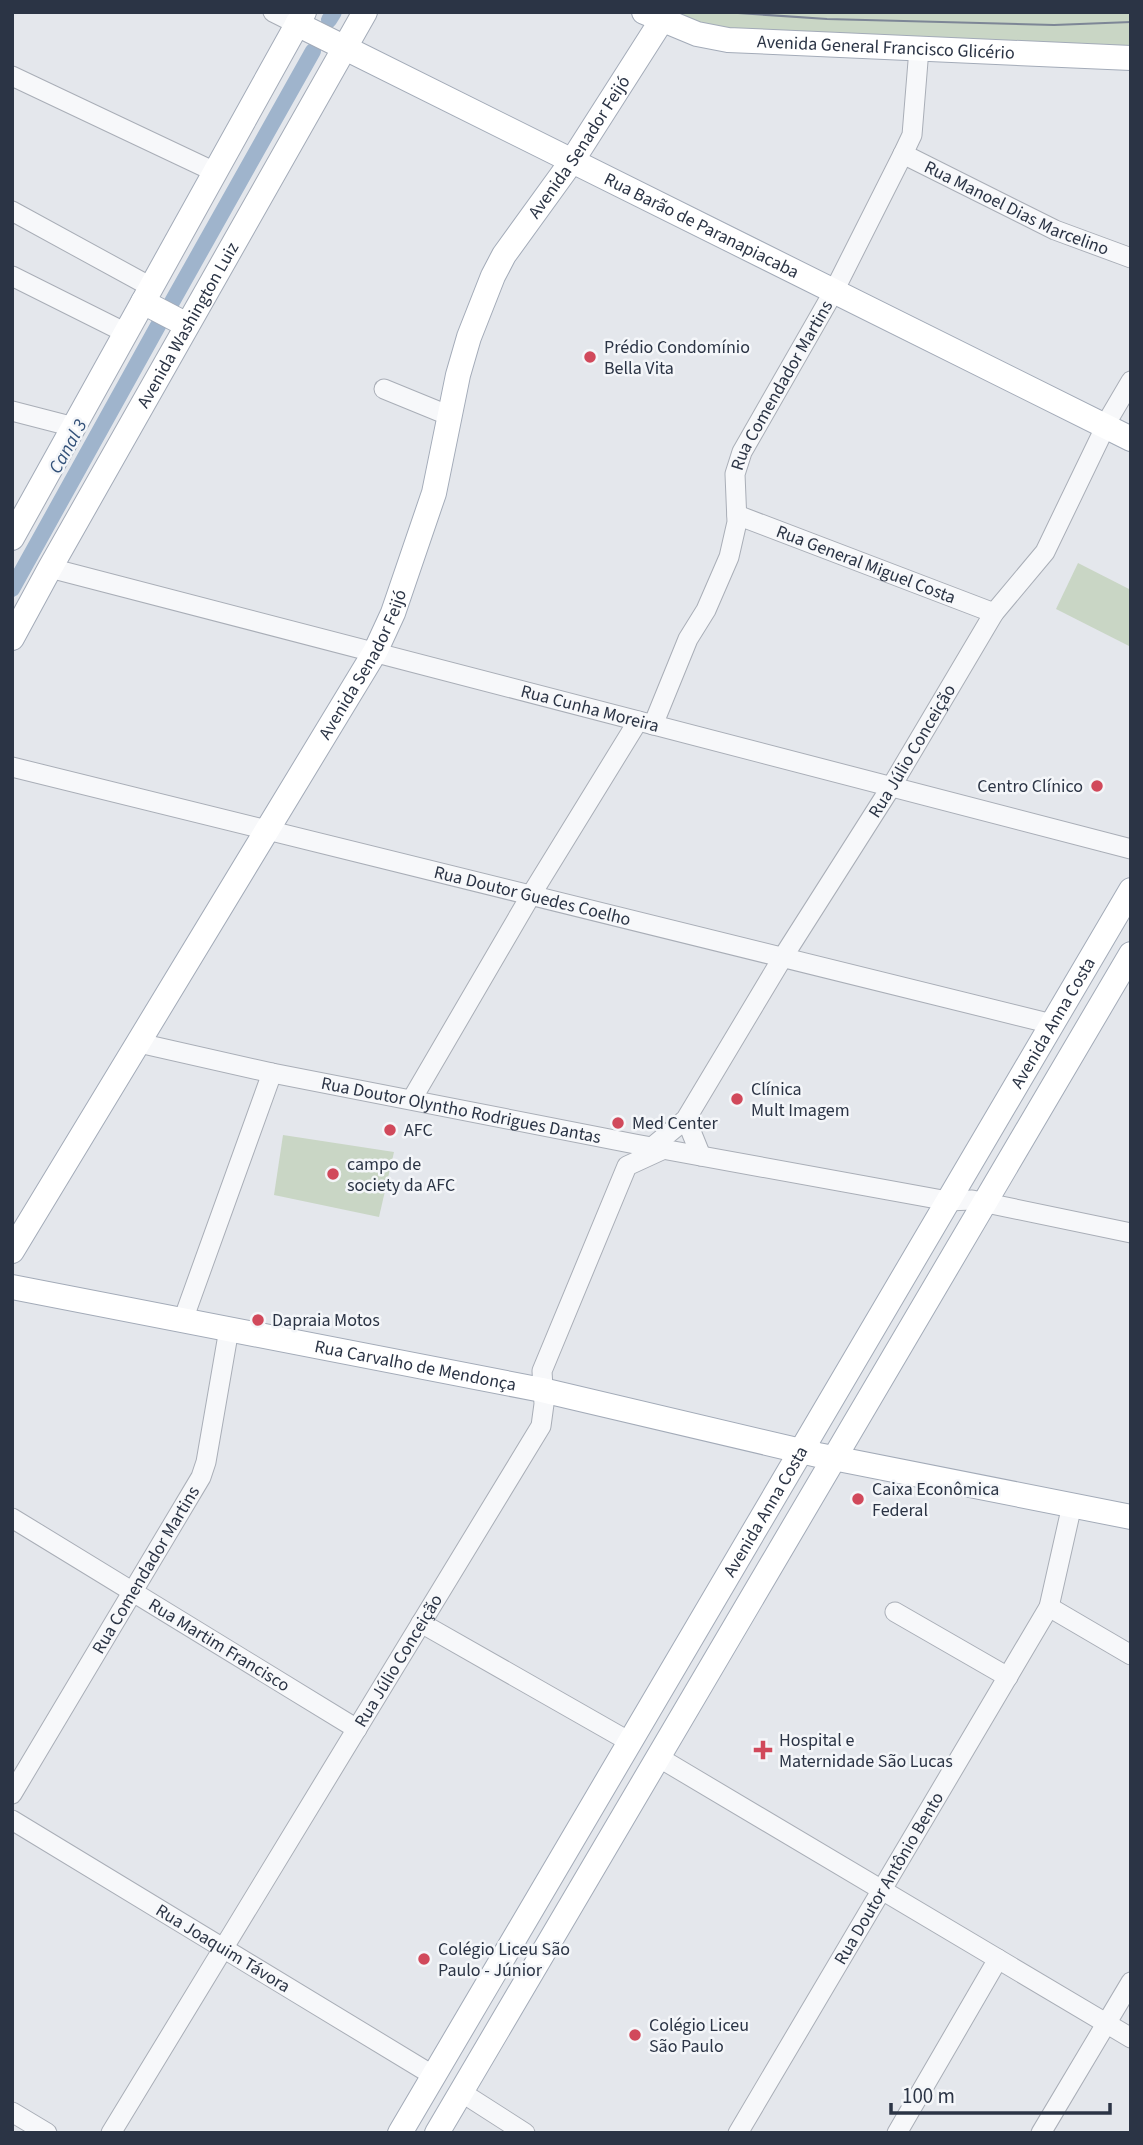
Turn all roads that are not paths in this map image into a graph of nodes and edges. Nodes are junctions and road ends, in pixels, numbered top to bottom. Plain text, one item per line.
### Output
1 (272, 12) edge
2 (365, 12) edge
3 (658, 15) edge
4 (300, 18) edge
5 (344, 48) junction
6 (919, 49) junction
7 (1131, 58) edge
8 (12, 76) edge
9 (904, 154) junction
10 (572, 161) junction
11 (215, 172) junction
12 (12, 211) edge
13 (1131, 258) edge
14 (12, 276) edge
15 (834, 291) junction
16 (147, 294) junction
17 (187, 325) junction
18 (126, 333) junction
19 (1131, 381) edge
20 (384, 389) dead end
21 (12, 411) edge
22 (450, 416) junction
23 (74, 427) junction
24 (1107, 427) junction
25 (1131, 439) edge
26 (737, 515) junction
27 (12, 538) edge
28 (50, 568) junction
29 (995, 613) junction
30 (12, 638) edge
31 (376, 652) junction
32 (645, 723) junction
33 (12, 767) edge
34 (891, 787) junction
35 (268, 830) junction
36 (1131, 849) edge
37 (1131, 890) edge
38 (531, 895) junction
39 (1131, 954) edge
40 (783, 957) junction
41 (1052, 1024) junction
42 (139, 1043) junction
43 (272, 1073) junction
44 (412, 1099) junction
45 (686, 1119) junction
46 (605, 1138) junction
47 (658, 1148) junction
48 (701, 1156) junction
49 (627, 1166) junction
50 (948, 1200) junction
51 (984, 1203) junction
52 (1131, 1233) edge
53 (12, 1251) edge
54 (12, 1287) edge
55 (183, 1320) junction
56 (229, 1329) junction
57 (542, 1390) junction
58 (818, 1455) junction
59 (1072, 1505) junction
60 (1131, 1517) edge
61 (12, 1518) edge
62 (133, 1592) junction
63 (1049, 1607) junction
64 (895, 1612) dead end
65 (421, 1623) junction
66 (1131, 1656) edge
67 (1008, 1677) junction
68 (357, 1728) junction
69 (630, 1742) junction
70 (658, 1758) junction
71 (12, 1794) edge
72 (12, 1820) edge
73 (882, 1890) junction
74 (224, 1948) junction
75 (998, 1959) junction
76 (1131, 1982) edge
77 (1106, 2023) junction
78 (1131, 2038) edge
79 (434, 2076) junction
80 (461, 2092) junction
81 (12, 2112) edge
82 (47, 2133) edge
83 (111, 2133) edge
84 (400, 2133) edge
85 (437, 2133) edge
86 (525, 2133) edge
87 (738, 2133) edge
88 (897, 2133) edge
89 (1041, 2133) edge

1 - 4 street, Rua Barão de Paranapiacaba
2 - 5 main road, Avenida Washington Luiz
3 - 6 main road, Avenida General Francisco Glicério
3 - 10 main road, Avenida Senador Feijó
4 - 5 main road, Rua Barão de Paranapiacaba
4 - 11 main road
5 - 10 main road, Rua Barão de Paranapiacaba
5 - 17 main road, Avenida Washington Luiz
6 - 7 main road, Avenida General Francisco Glicério
6 - 9 street, Rua Comendador Martins
8 - 11 street
9 - 13 street, Rua Manoel Dias Marcelino
9 - 15 street, Rua Comendador Martins
10 - 15 main road, Rua Barão de Paranapiacaba
10 - 22 main road, Avenida Senador Feijó
11 - 16 main road
12 - 16 street
14 - 18 street
15 - 24 main road, Rua Barão de Paranapiacaba
15 - 26 street, Rua Comendador Martins
16 - 17 main road
16 - 18 main road
17 - 28 main road, Avenida Washington Luiz
18 - 23 main road
19 - 24 street, Rua Júlio Conceição
20 - 22 street
21 - 23 street
22 - 31 main road, Avenida Senador Feijó
23 - 27 main road
24 - 25 main road, Rua Barão de Paranapiacaba
24 - 29 street, Rua Júlio Conceição
26 - 29 street, Rua General Miguel Costa
26 - 32 street, Rua Comendador Martins
28 - 30 main road, Avenida Washington Luiz
28 - 31 street, Rua Cunha Moreira
29 - 34 street, Rua Júlio Conceição
31 - 32 street, Rua Cunha Moreira
31 - 35 main road, Avenida Senador Feijó
32 - 34 street, Rua Cunha Moreira
32 - 38 street, Rua Comendador Martins
33 - 35 street, Rua Doutor Guedes Coelho
34 - 36 street, Rua Cunha Moreira
34 - 40 street, Rua Júlio Conceição
35 - 38 street, Rua Doutor Guedes Coelho
35 - 42 main road, Avenida Senador Feijó
37 - 41 main road, Avenida Anna Costa
38 - 40 street, Rua Doutor Guedes Coelho
38 - 44 street, Rua Comendador Martins
39 - 51 main road, Avenida Anna Costa
40 - 41 street, Rua Doutor Guedes Coelho
40 - 45 street, Rua Júlio Conceição
41 - 50 main road, Avenida Anna Costa
42 - 43 street, Rua Doutor Olyntho Rodrigues Dantas
42 - 53 main road, Avenida Senador Feijó
43 - 44 street, Rua Doutor Olyntho Rodrigues Dantas
43 - 55 street
44 - 46 street, Rua Doutor Olyntho Rodrigues Dantas
45 - 47 street, Rua Júlio Conceição
45 - 48 street
46 - 47 street, Rua Doutor Olyntho Rodrigues Dantas
46 - 49 street
47 - 48 street, Rua Doutor Olyntho Rodrigues Dantas
47 - 49 street, Rua Júlio Conceição
48 - 50 street, Rua Doutor Olyntho Rodrigues Dantas
49 - 57 street, Rua Júlio Conceição
50 - 51 street, Rua Doutor Olyntho Rodrigues Dantas
50 - 58 main road, Avenida Anna Costa
51 - 52 street, Rua Doutor Olyntho Rodrigues Dantas
51 - 58 main road, Avenida Anna Costa
54 - 55 main road, Rua Carvalho de Mendonça
55 - 56 main road, Rua Carvalho de Mendonça
56 - 57 main road, Rua Carvalho de Mendonça
56 - 62 street, Rua Comendador Martins
57 - 58 main road, Rua Carvalho de Mendonça
57 - 65 street, Rua Júlio Conceição
58 - 59 main road, Rua Carvalho de Mendonça
58 - 69 main road, Avenida Anna Costa
58 - 70 main road, Avenida Anna Costa
59 - 60 main road, Rua Carvalho de Mendonça
59 - 63 street, Rua Doutor Antônio Bento
61 - 62 street, Rua Martim Francisco
62 - 68 street, Rua Martim Francisco
62 - 71 street, Rua Comendador Martins
63 - 66 street
63 - 67 street, Rua Doutor Antônio Bento
64 - 67 street
65 - 68 street, Rua Júlio Conceição
65 - 69 street
67 - 73 street, Rua Doutor Antônio Bento
68 - 74 street, Rua Júlio Conceição
69 - 79 main road, Avenida Anna Costa
70 - 73 street
70 - 80 main road, Avenida Anna Costa
72 - 74 street, Rua Joaquim Távora
73 - 75 street
73 - 87 street, Rua Doutor Antônio Bento
74 - 79 street, Rua Joaquim Távora
74 - 83 street, Rua Júlio Conceição
75 - 77 street
75 - 88 street
76 - 77 street
77 - 78 street
77 - 89 street
79 - 80 main road
79 - 84 main road, Avenida Anna Costa
80 - 85 main road, Avenida Anna Costa
80 - 86 street
81 - 82 street

